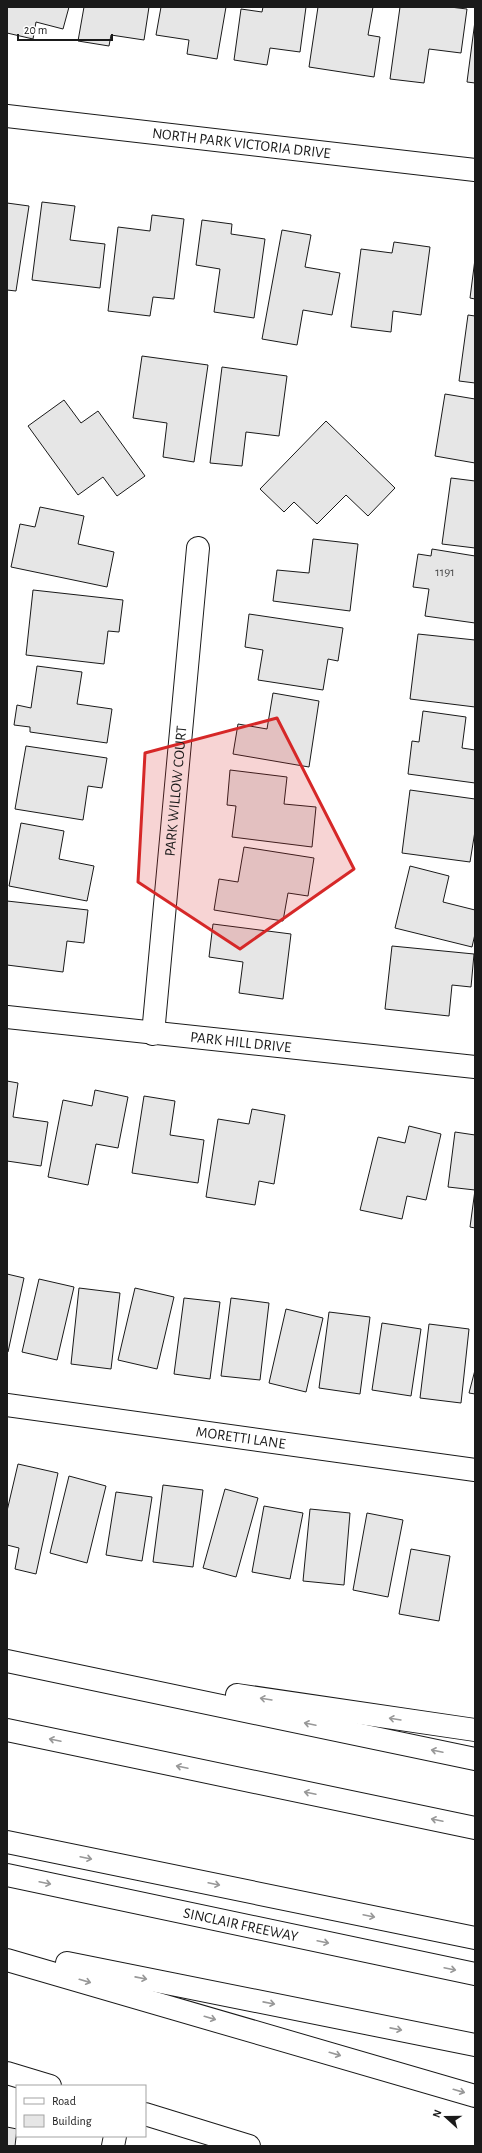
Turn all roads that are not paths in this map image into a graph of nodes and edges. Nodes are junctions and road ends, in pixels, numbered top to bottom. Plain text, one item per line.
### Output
1 (7, 116) edge
2 (475, 170) edge
3 (198, 548) dead end
4 (7, 1017) edge
5 (153, 1034) junction
6 (475, 1067) edge
7 (7, 1405) edge
8 (475, 1470) edge
9 (7, 1660) edge
10 (7, 1730) edge
11 (475, 1730) edge
12 (475, 1759) edge
13 (475, 1828) edge
14 (7, 1842) edge
15 (7, 1875) edge
16 (475, 1938) edge
17 (7, 1951) edge
18 (7, 1960) edge
19 (475, 1974) edge
20 (475, 2045) edge
21 (7, 2073) edge
22 (47, 2085) edge
23 (475, 2096) edge
24 (146, 2114) edge
25 (249, 2146) edge

1 - 2 main road, NORTH PARK VICTORIA DRIVE
3 - 5 main road, PARK WILLOW COURT
4 - 5 main road, PARK HILL DRIVE
5 - 6 main road, PARK HILL DRIVE
7 - 8 main road, MORETTI LANE
11 -> 9 main road
12 -> 9 main road
13 -> 10 main road
14 -> 16 main road
15 -> 19 main road, SINCLAIR FREEWAY
17 -> 20 main road
18 -> 23 main road
21 - 22 main road
24 - 25 main road

